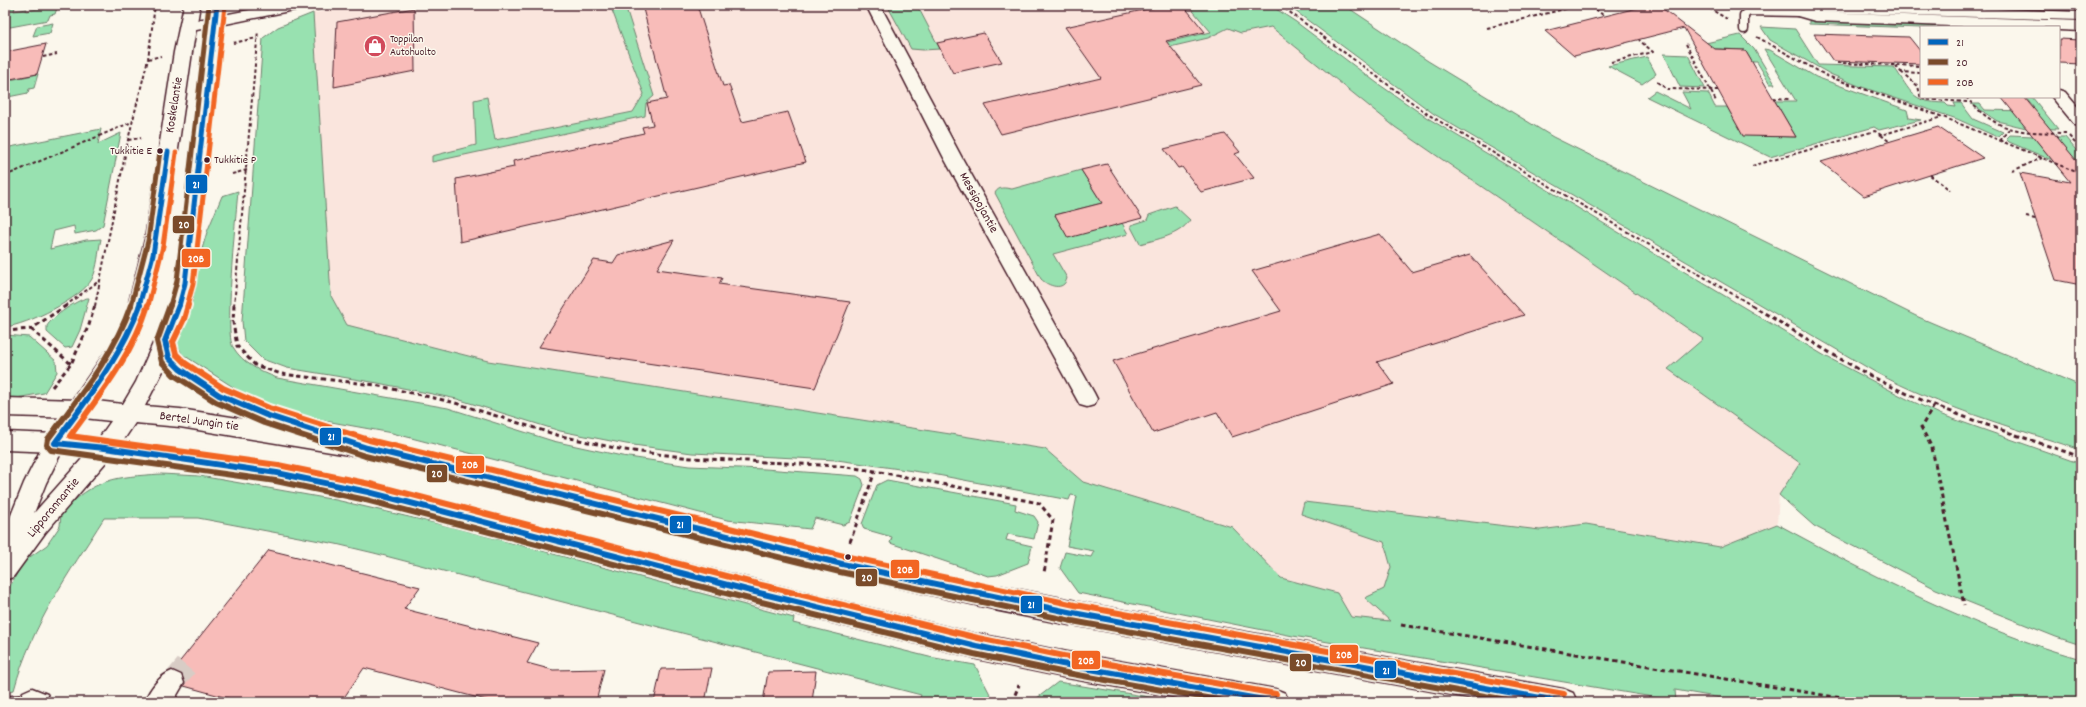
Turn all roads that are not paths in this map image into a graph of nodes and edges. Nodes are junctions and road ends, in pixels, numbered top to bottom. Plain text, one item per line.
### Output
1 (192, 5) edge
2 (300, 5) edge
3 (873, 5) edge
4 (1761, 8) edge
5 (1799, 12) joint
6 (216, 13) edge
7 (1990, 16) edge
8 (2081, 16) edge
9 (2081, 26) edge
10 (188, 28) junction
11 (1744, 29) road end
12 (2060, 96) edge
13 (2081, 121) edge
14 (165, 341) junction
15 (1087, 399) dead end
16 (5, 407) edge
17 (79, 409) junction
18 (129, 413) junction
19 (5, 441) edge
20 (55, 443) junction
21 (105, 448) junction
22 (367, 448) junction
23 (5, 558) edge
24 (5, 570) edge
25 (172, 683) tunnel mouth
26 (35, 701) edge
27 (8, 702) edge
28 (157, 702) edge
29 (1275, 702) edge
30 (1563, 702) edge

1 - 10 main road, Koskelantie
2 - 6 street
3 - 15 street, Messipojantie
4 - 5 lane
4 - 11 lane
5 - 7 street
6 - 10 street
6 - 14 main road
7 - 8 street
7 - 9 street
10 - 17 main road, Koskelantie
12 - 13 street
14 - 18 main road
14 - 22 main road
16 - 17 main road, Bertel Jungin tie
17 - 18 main road, Bertel Jungin tie
17 - 20 main road, Koskelantie
18 - 21 main road
18 - 22 main road, Bertel Jungin tie
19 - 20 main road
20 - 21 main road
20 - 23 street, Lipporannantie
21 - 24 street, Lipporannantie
21 - 29 main road, bridge
22 - 30 main road, Bertel Jungin tie, bridge
25 - 28 street
26 - 27 lane

